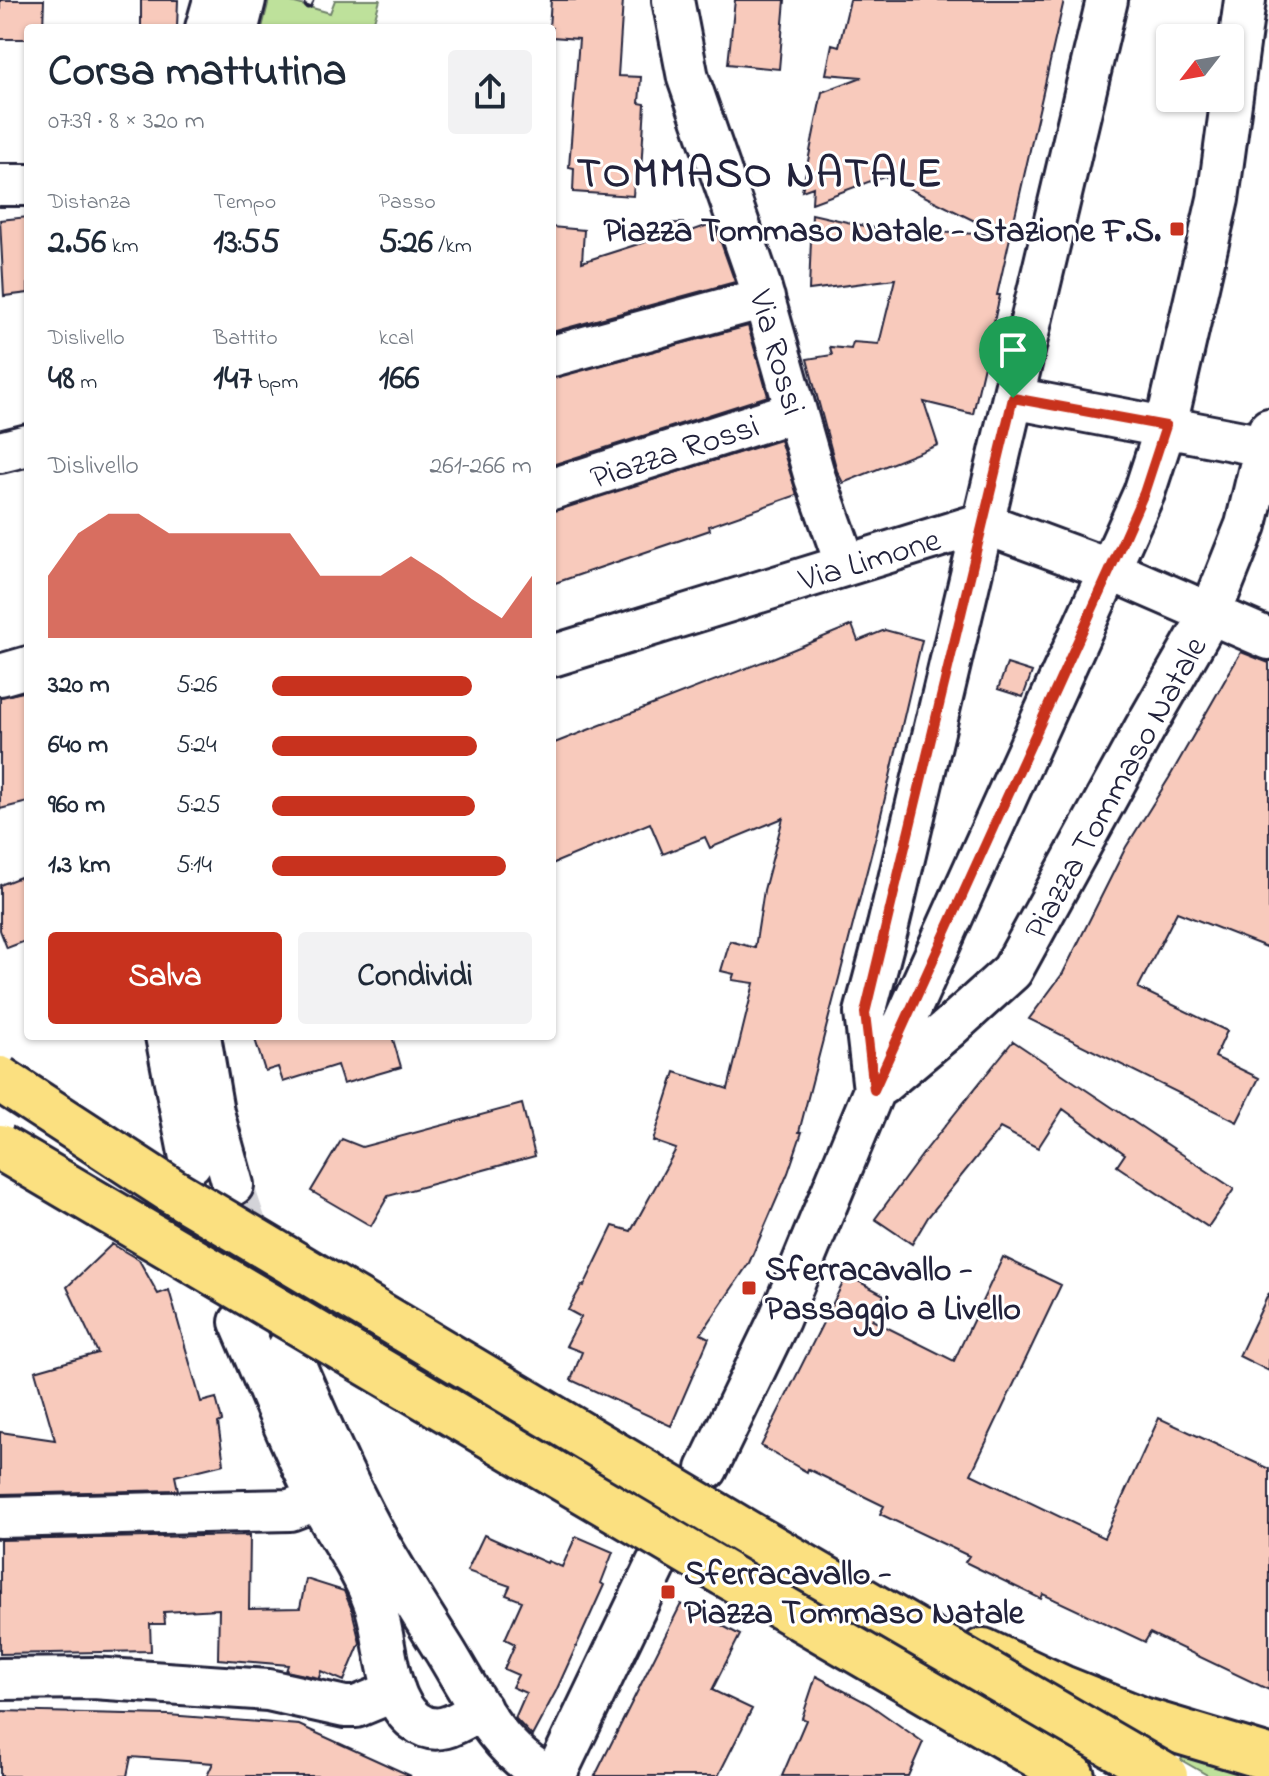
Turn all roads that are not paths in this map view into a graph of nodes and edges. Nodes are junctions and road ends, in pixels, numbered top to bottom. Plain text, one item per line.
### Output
1 (214, 0) edge
2 (245, 0) edge
3 (673, 0) edge
4 (1107, 0) edge
5 (1245, 0) edge
6 (207, 24) edge
7 (239, 24) edge
8 (0, 185) edge
9 (24, 185) edge
10 (764, 298) junction
11 (556, 355) edge
12 (1013, 398) junction
13 (796, 411) junction
14 (1166, 426) junction
15 (1268, 441) edge
16 (24, 446) edge
17 (0, 452) edge
18 (556, 488) edge
19 (983, 523) junction
20 (846, 565) junction
21 (1110, 570) junction
22 (1210, 615) junction
23 (1269, 639) edge
24 (556, 655) edge
25 (24, 668) edge
26 (0, 675) edge
27 (167, 1040) edge
28 (201, 1040) edge
29 (0, 1079) edge
30 (874, 1090) junction
31 (0, 1147) edge
32 (191, 1163) dead end
33 (0, 1165) edge
34 (233, 1185) tunnel mouth
35 (93, 1203) junction
36 (240, 1322) tunnel mouth
37 (288, 1348) tunnel mouth
38 (707, 1469) dead end
39 (319, 1499) junction
40 (0, 1517) edge
41 (745, 1532) junction
42 (657, 1563) dead end
43 (725, 1574) junction
44 (0, 1679) edge
45 (395, 1691) junction
46 (481, 1709) junction
47 (1269, 1758) edge
48 (548, 1776) edge
49 (555, 1776) edge
50 (1010, 1776) edge
51 (1072, 1776) edge
52 (1165, 1776) edge

1 - 6 street
2 - 7 street
3 - 10 street, Via Rossi
4 - 12 street
5 - 14 street
8 - 9 street
10 - 11 street
10 - 13 street, Via Rossi
12 - 14 street
12 - 19 street
13 - 18 street, Piazza Rossi
13 - 20 street, Via Rossi
14 - 15 street
14 - 21 street
15 - 22 street, Piazza Tommaso Natale
16 - 17 street
19 - 20 street, Via Limone
19 - 21 street, Via Limone
19 - 30 street
20 - 24 street, Via Limone
21 - 22 street, Via Limone
21 - 30 street
22 - 23 street, Via Limone
22 - 30 street, Piazza Tommaso Natale
25 - 26 street
27 - 32 street
28 - 34 street
29 - 41 highway, bridge
30 - 38 street
31 - 35 highway, bridge
33 - 35 highway, bridge
35 - 43 highway, bridge
36 - 39 street
37 - 46 street
39 - 40 street
39 - 45 street
41 - 47 highway, bridge
41 - 52 highway, bridge
42 - 49 street
43 - 50 highway
43 - 51 highway
44 - 45 street
45 - 46 street
46 - 48 street

